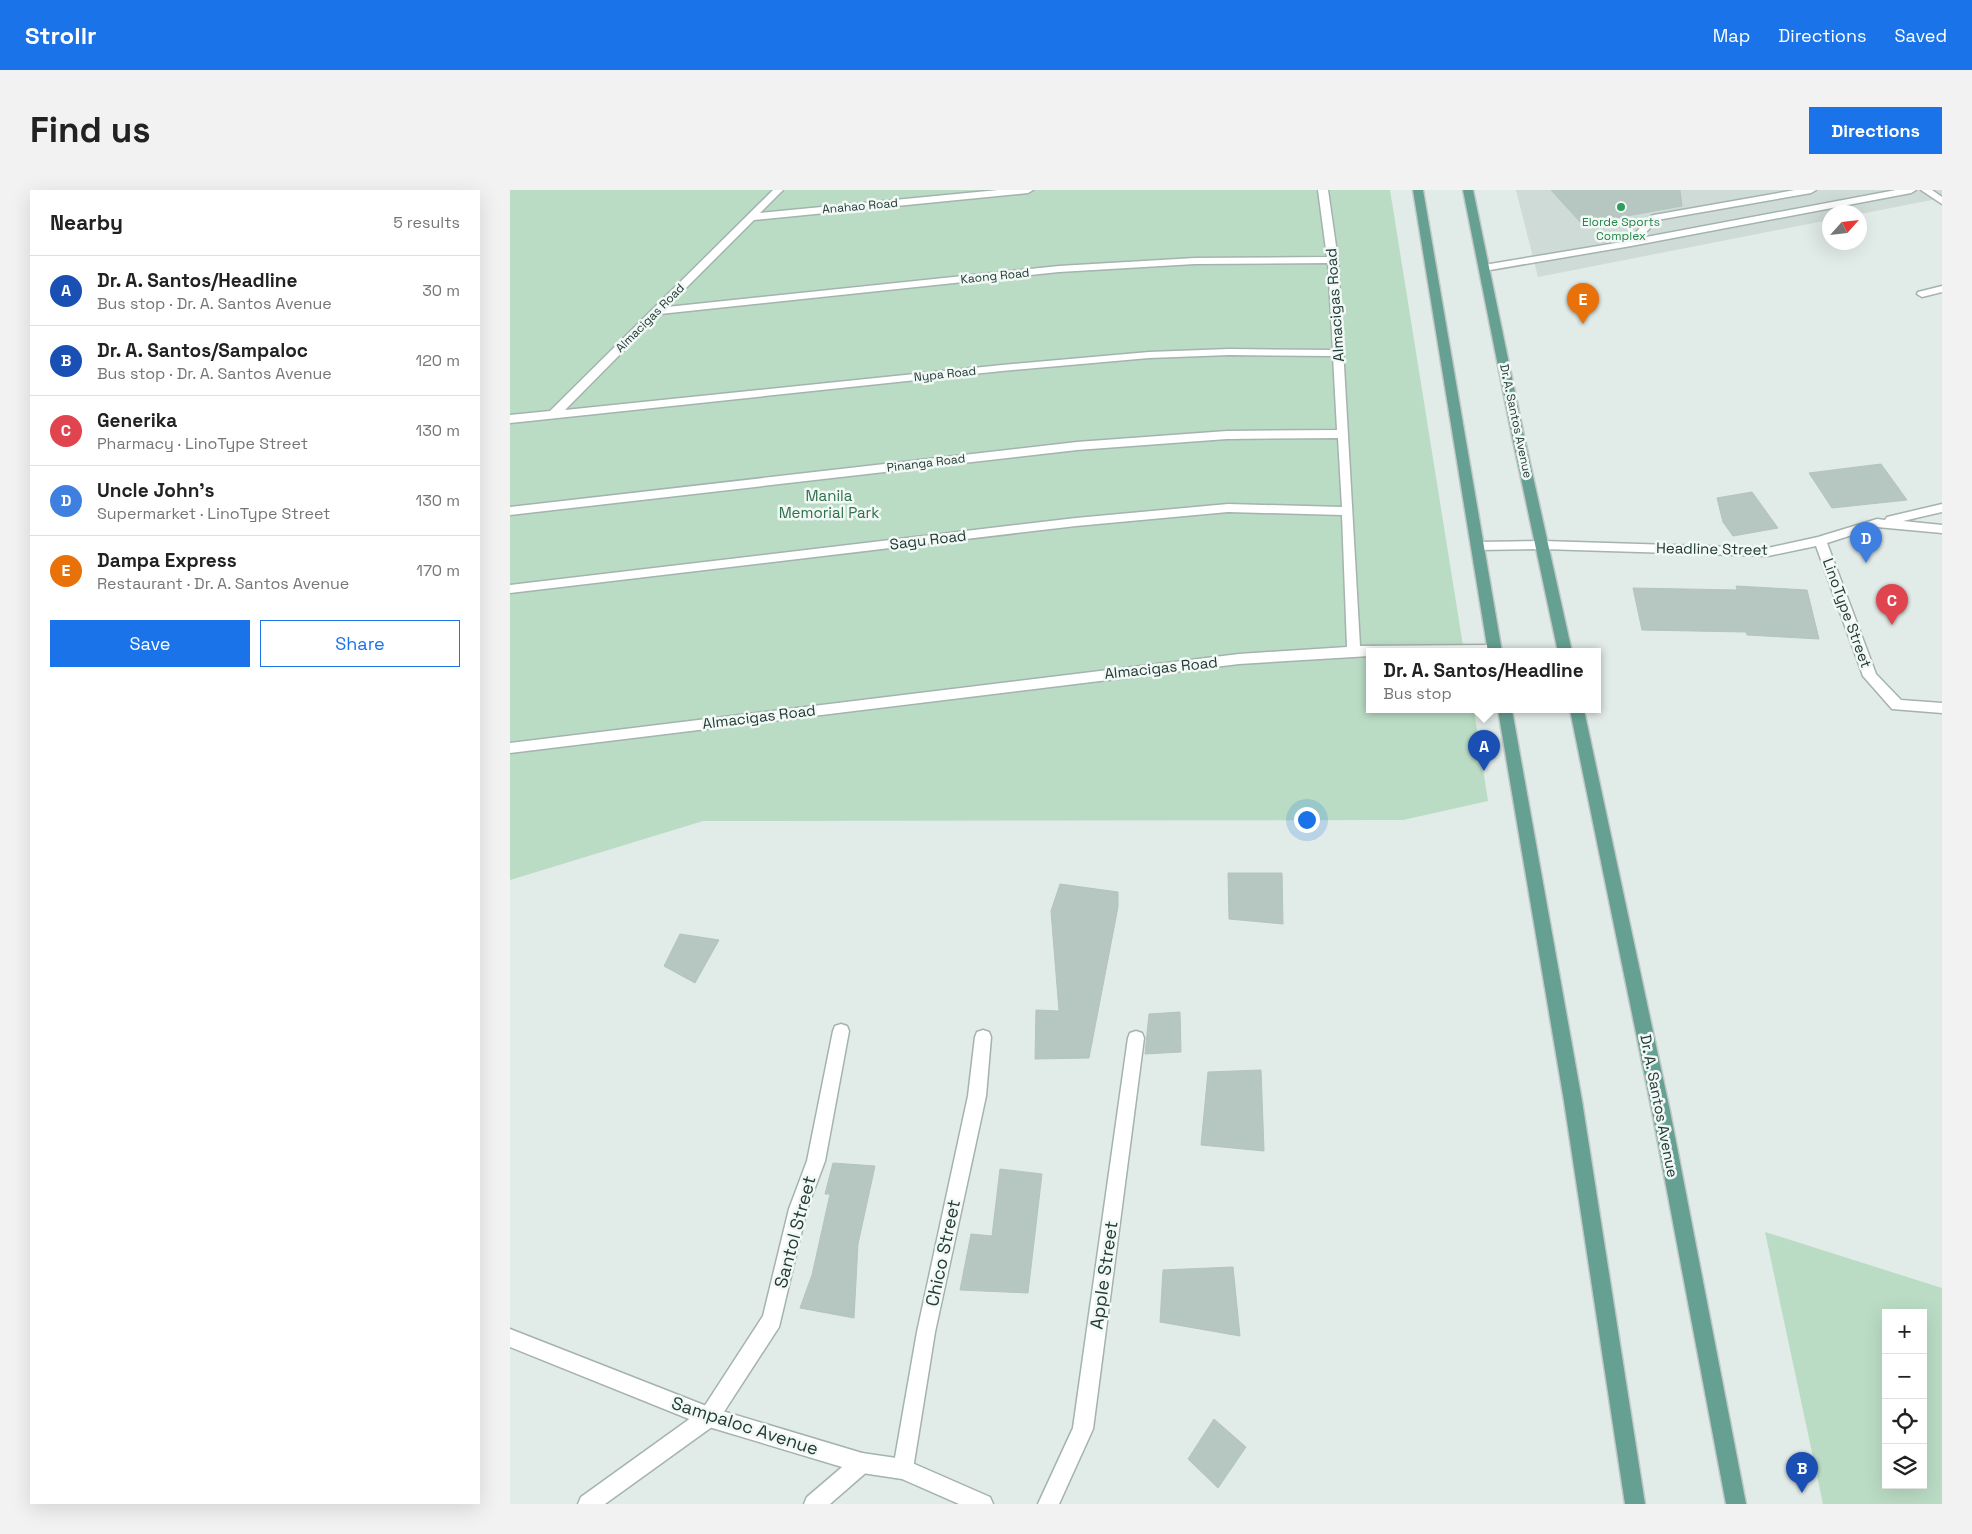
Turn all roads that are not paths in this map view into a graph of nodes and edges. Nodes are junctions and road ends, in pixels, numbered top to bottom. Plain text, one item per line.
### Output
1 (778, 190) edge
2 (1028, 190) edge
3 (1323, 190) edge
4 (1418, 190) edge
5 (1468, 190) edge
6 (1811, 190) edge
7 (1860, 190) edge
8 (1911, 190) edge
9 (1926, 190) edge
10 (1877, 196) junction
11 (1942, 201) edge
12 (751, 217) junction
13 (1631, 243) junction
14 (1334, 260) junction
15 (1484, 268) junction
16 (1942, 289) edge
17 (1922, 294) dead end
18 (657, 311) junction
19 (1338, 353) junction
20 (553, 415) junction
21 (510, 419) edge
22 (1343, 434) junction
23 (1942, 508) edge
24 (510, 511) edge
25 (1348, 511) junction
26 (1877, 523) junction
27 (1942, 529) edge
28 (1820, 541) junction
29 (1543, 545) junction
30 (1478, 546) junction
31 (510, 588) edge
32 (1495, 648) edge
33 (1564, 648) edge
34 (1354, 651) junction
35 (1366, 651) edge
36 (1942, 708) edge
37 (1506, 713) edge
38 (1578, 713) edge
39 (510, 748) edge
40 (840, 1031) dead end
41 (983, 1037) dead end
42 (1136, 1038) dead end
43 (510, 1338) edge
44 (709, 1417) junction
45 (862, 1464) junction
46 (903, 1469) junction
47 (588, 1504) edge
48 (814, 1504) edge
49 (983, 1504) edge
50 (1048, 1504) edge
51 (1636, 1504) edge
52 (1736, 1504) edge

1 - 12 street, Almacigas Road
2 - 12 street, Anahao Road
3 - 14 street, Almacigas Road
4 - 30 main road
5 - 15 main road, Dr. A. Santos Avenue
6 - 13 street
7 - 10 street
8 - 10 street
9 - 11 street
10 - 13 street
12 - 18 street, Almacigas Road
13 - 15 street
14 - 18 street, Kaong Road
14 - 19 street, Almacigas Road
15 - 29 main road, Dr. A. Santos Avenue
16 - 17 street
18 - 20 street, Almacigas Road
19 - 20 street, Nypa Road
19 - 22 street, Almacigas Road
20 - 21 street
22 - 24 street, Pinanga Road
22 - 25 street, Almacigas Road
23 - 26 street
25 - 31 street, Sagu Road
25 - 34 street, Almacigas Road
26 - 27 street, Headline Street
26 - 28 street, Headline Street
28 - 29 street, Headline Street
28 - 36 street, LinoType Street
29 - 30 street, Headline Street
29 - 33 main road, Dr. A. Santos Avenue
30 - 32 main road
34 - 35 street
34 - 39 street, Almacigas Road
37 - 51 main road
38 - 52 main road, Dr. A. Santos Avenue
40 - 44 street, Santol Street
41 - 46 street, Chico Street
42 - 50 street, Apple Street
43 - 44 street, Sampaloc Avenue
44 - 45 street, Sampaloc Avenue
44 - 47 street
45 - 46 street, Sampaloc Avenue
45 - 48 street
46 - 49 street, Sampaloc Avenue

